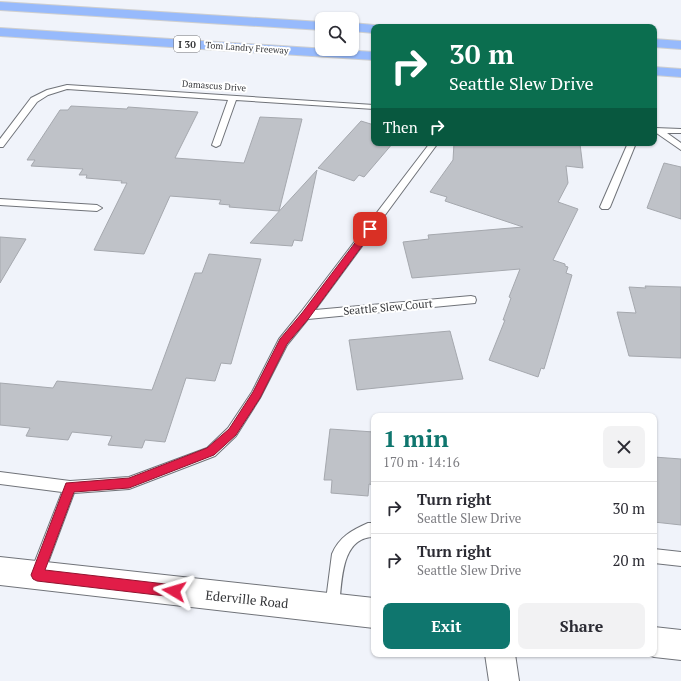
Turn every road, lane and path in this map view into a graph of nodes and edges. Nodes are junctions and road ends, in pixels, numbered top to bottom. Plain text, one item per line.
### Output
1 (0, 6) edge
2 (315, 26) edge
3 (359, 27) edge
4 (371, 28) edge
5 (0, 32) edge
6 (657, 44) edge
7 (681, 45) edge
8 (371, 56) edge
9 (657, 71) edge
10 (681, 73) edge
11 (233, 97) junction
12 (371, 108) edge
13 (657, 130) edge
14 (657, 131) edge
15 (681, 131) edge
16 (0, 145) edge
17 (216, 145) dead end
18 (432, 146) edge
19 (631, 146) edge
20 (681, 146) edge
21 (0, 202) edge
22 (605, 207) dead end
23 (97, 208) dead end
24 (471, 300) dead end
25 (305, 315) junction
26 (0, 478) edge
27 (70, 487) junction
28 (371, 530) edge
29 (657, 556) edge
30 (681, 559) edge
31 (0, 571) edge
32 (37, 575) junction
33 (332, 608) junction
34 (371, 613) edge
35 (657, 642) edge
36 (681, 645) edge
37 (500, 657) edge
38 (504, 681) edge

1 - 2 highway
3 - 4 highway
5 - 8 highway, Tom Landry Freeway / I 30
6 - 7 highway
9 - 10 highway
11 - 12 lane, Damascus Drive
11 - 16 lane, Damascus Drive
11 - 17 lane
13 - 15 lane
14 - 20 lane
18 - 25 lane
19 - 22 lane
21 - 23 lane
24 - 25 lane, Seattle Slew Court
25 - 27 lane
26 - 27 lane
27 - 32 lane
28 - 33 lane
29 - 30 lane
31 - 32 street, Ederville Road
32 - 33 street, Ederville Road
33 - 34 street, Ederville Road
35 - 36 street
37 - 38 street

